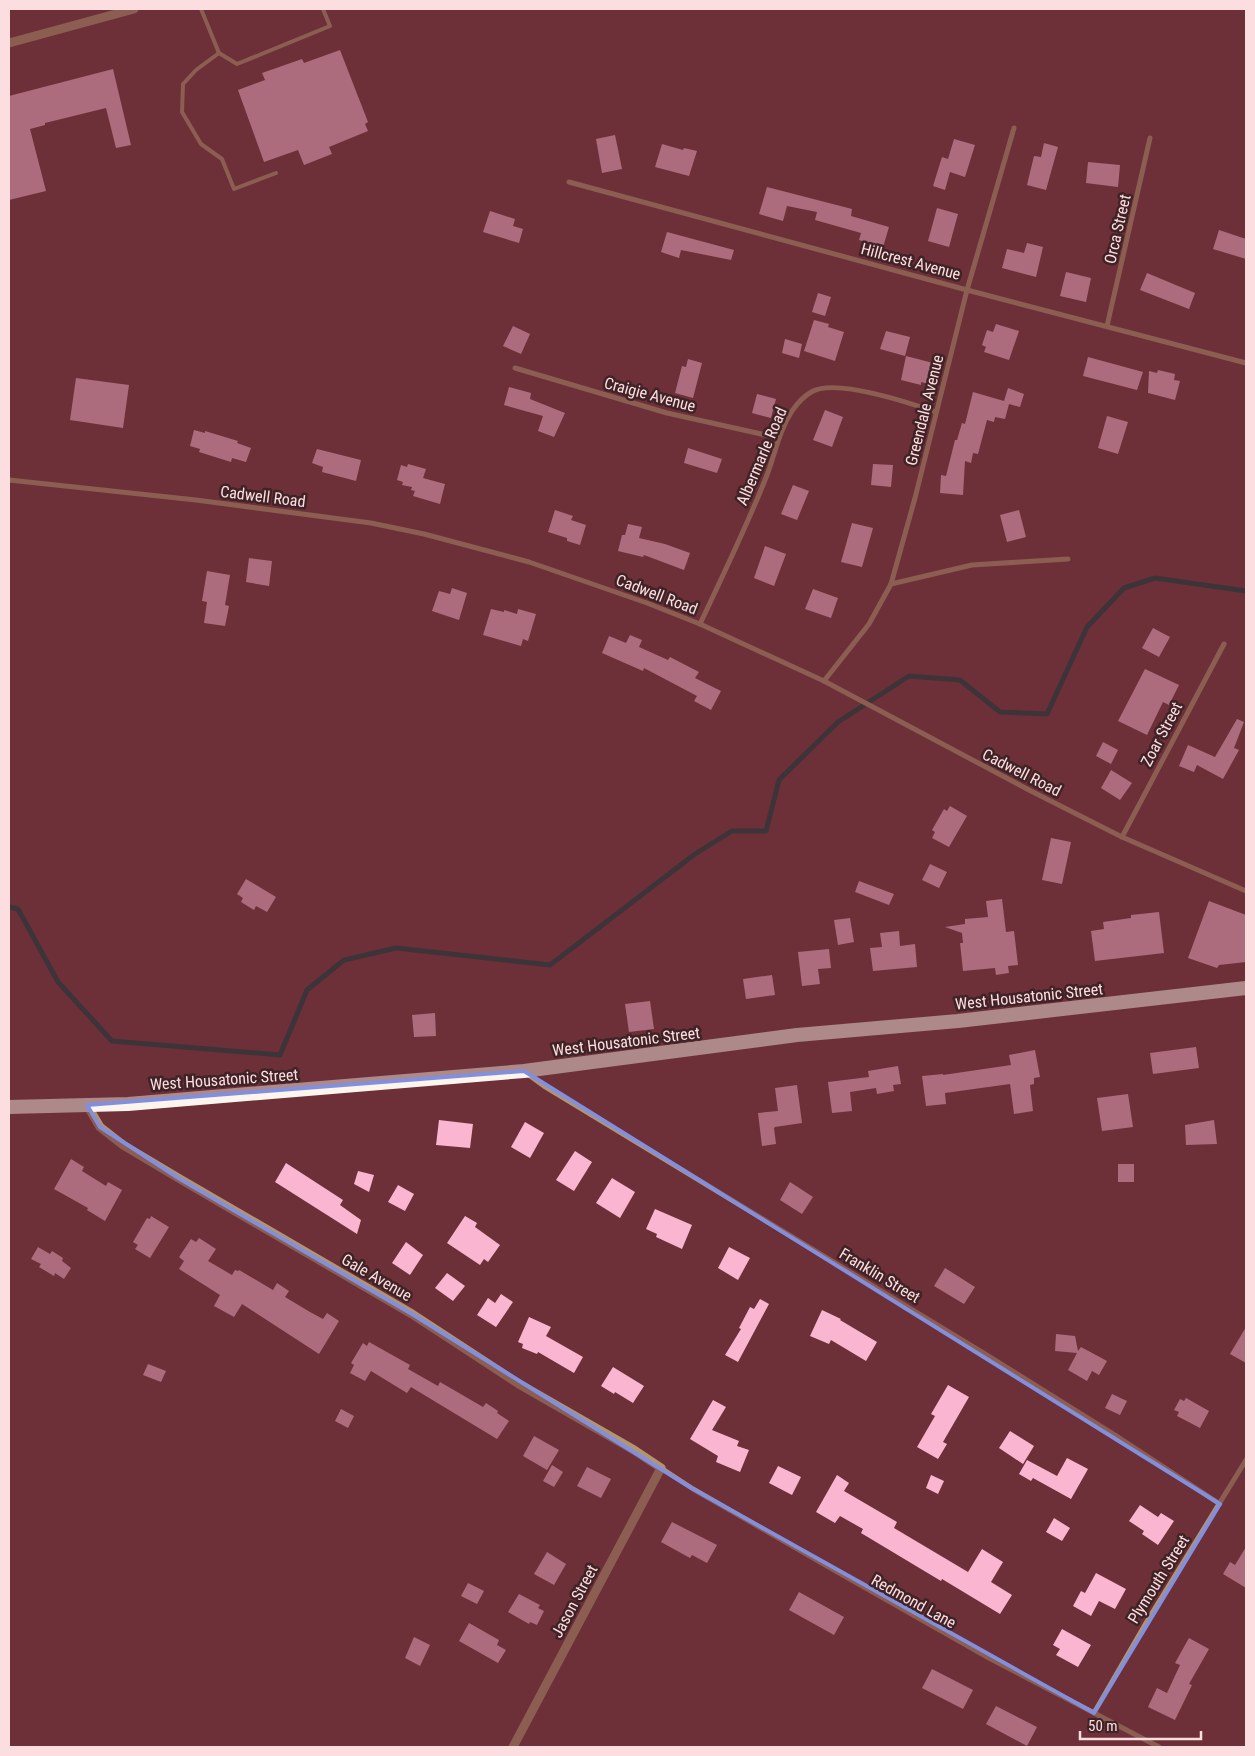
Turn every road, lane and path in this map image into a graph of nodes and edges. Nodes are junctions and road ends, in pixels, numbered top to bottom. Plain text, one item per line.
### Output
1 (134, 9) edge
2 (201, 9) edge
3 (323, 9) edge
4 (9, 43) edge
5 (218, 53) junction
6 (1014, 128) dead end
7 (1150, 138) dead end
8 (276, 173) dead end
9 (569, 182) dead end
10 (967, 290) junction
11 (1107, 326) junction
12 (1246, 362) edge
13 (515, 368) dead end
14 (936, 412) junction
15 (779, 438) junction
16 (9, 480) edge
17 (1068, 559) dead end
18 (891, 584) junction
19 (700, 624) junction
20 (1224, 644) dead end
21 (824, 681) junction
22 (1122, 837) junction
23 (1246, 891) edge
24 (1246, 988) edge
25 (524, 1072) junction
26 (87, 1105) junction
27 (9, 1107) edge
28 (1246, 1460) edge
29 (661, 1468) junction
30 (1220, 1504) junction
31 (1094, 1713) junction
32 (513, 1747) edge
33 (1159, 1747) edge

1 - 4 street
2 - 5 lane
3 - 5 lane
5 - 8 lane
6 - 10 street, Greendale Avenue
7 - 11 street, Orca Street
9 - 10 street, Hillcrest Avenue
10 - 11 street, Hillcrest Avenue
10 - 14 street, Greendale Avenue
11 - 12 street, Hillcrest Avenue
13 - 15 street, Craigie Avenue
14 - 15 street, Albermarle Road
14 - 18 street, Greendale Avenue
15 - 19 street, Albermarle Road
16 - 19 street, Cadwell Road
17 - 18 street
18 - 21 street, Greendale Avenue
19 - 21 street, Cadwell Road
20 - 22 street, Zoar Street
21 - 22 street, Cadwell Road
22 - 23 street, Cadwell Road
24 - 25 highway, West Housatonic Street
25 - 26 highway, West Housatonic Street
25 - 30 street, Franklin Street
26 - 27 highway, West Housatonic Street
26 - 29 street, Gale Avenue
28 - 30 street, Plymouth Street
29 - 31 street, Redmond Lane
29 - 32 street, Jason Street
30 - 31 street, Plymouth Street
31 - 33 street, Redmond Lane

